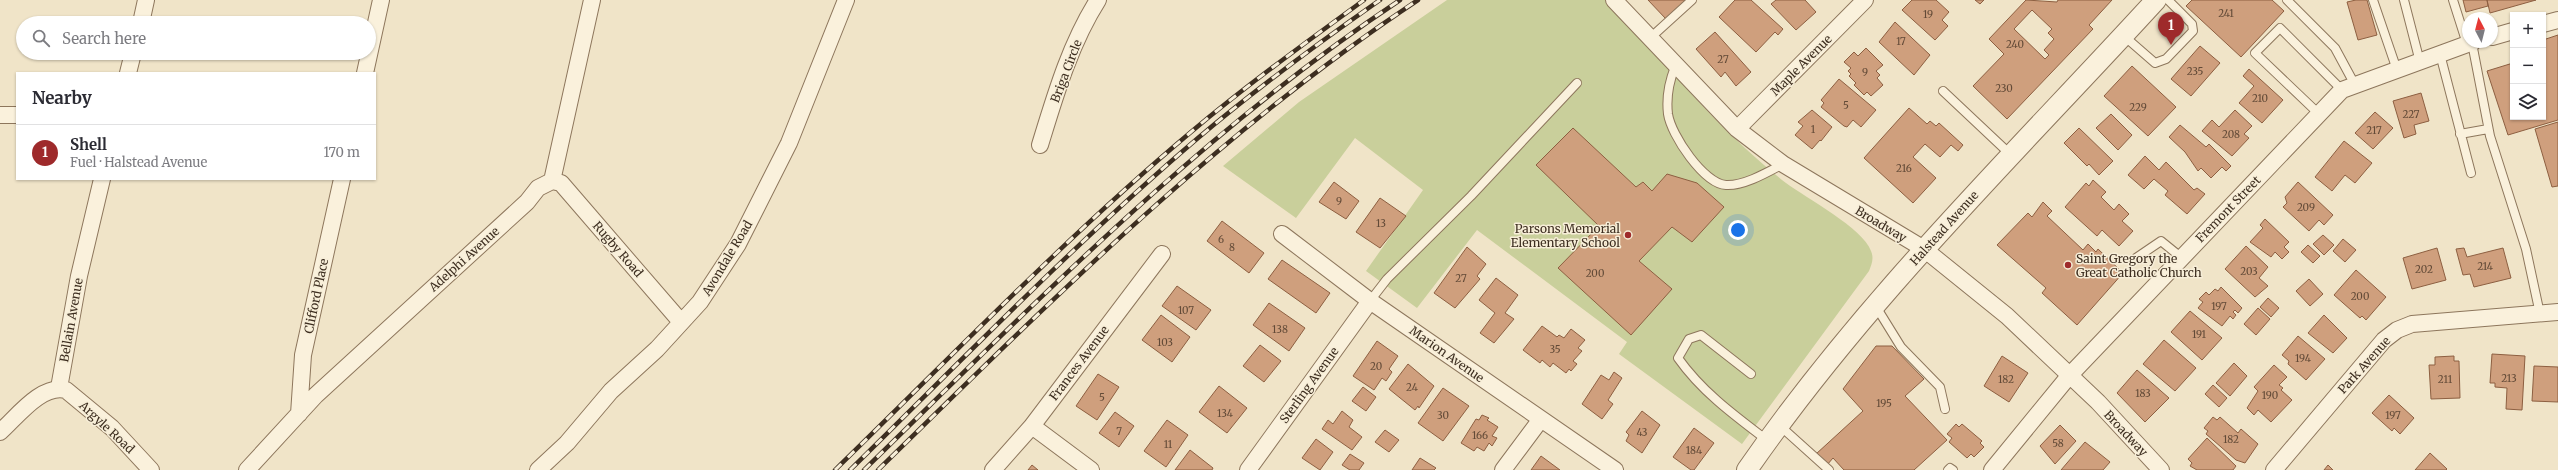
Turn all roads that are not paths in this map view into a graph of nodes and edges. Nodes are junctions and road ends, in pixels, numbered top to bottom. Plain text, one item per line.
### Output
1 (146, 0) edge
2 (381, 0) edge
3 (592, 0) edge
4 (846, 0) edge
5 (1098, 0) edge
6 (1614, 0) edge
7 (1692, 0) edge
8 (1865, 0) edge
9 (2156, 0) edge
10 (2168, 0) edge
11 (2287, 0) edge
12 (2373, 0) edge
13 (2404, 0) edge
14 (2453, 0) edge
15 (142, 16) edge
16 (2558, 20) edge
17 (376, 23) edge
18 (2462, 23) edge
19 (2546, 23) edge
20 (2510, 32) edge
21 (2498, 35) edge
22 (2124, 36) junction
23 (1649, 39) junction
24 (2462, 46) edge
25 (2471, 48) edge
26 (2440, 54) junction
27 (131, 60) edge
28 (368, 60) edge
29 (2420, 62) junction
30 (1675, 66) junction
31 (2397, 70) junction
32 (128, 72) edge
33 (365, 72) edge
34 (1577, 83) dead end
35 (2349, 88) junction
36 (1943, 91) dead end
37 (2319, 114) junction
38 (0, 115) edge
39 (16, 115) edge
40 (1738, 129) junction
41 (2488, 129) junction
42 (2460, 134) junction
43 (1040, 145) dead end
44 (2011, 155) junction
45 (1784, 164) junction
46 (2470, 173) dead end
47 (102, 180) edge
48 (342, 180) edge
49 (552, 181) junction
50 (1282, 234) dead end
51 (1924, 249) junction
52 (1162, 254) dead end
53 (2136, 258) dead end
54 (2182, 258) junction
55 (1370, 301) junction
56 (1874, 304) junction
57 (2558, 312) edge
58 (2540, 314) junction
59 (681, 322) junction
60 (1751, 374) dead end
61 (2069, 376) junction
62 (59, 388) junction
63 (1945, 410) dead end
64 (298, 414) junction
65 (1541, 419) junction
66 (1032, 426) junction
67 (0, 432) edge
68 (1773, 433) junction
69 (151, 470) edge
70 (247, 470) edge
71 (538, 470) edge
72 (993, 470) edge
73 (1091, 470) edge
74 (1248, 470) edge
75 (1503, 470) edge
76 (1615, 470) edge
77 (1747, 470) edge
78 (1829, 470) edge
79 (1948, 470) edge
80 (1953, 470) edge
81 (1992, 470) edge
82 (2161, 470) edge
83 (2274, 470) edge

1 - 15 street
2 - 17 street
3 - 49 street
4 - 59 street, Avondale Road
5 - 43 street, Briga Circle
6 - 23 street, Broadway
7 - 23 lane
8 - 40 street, Maple Avenue
9 - 22 street, Halstead Avenue
10 - 22 lane
11 - 35 lane
12 - 31 lane
13 - 29 lane
14 - 18 lane
16 - 19 street
20 - 21 street
22 - 44 street, Halstead Avenue
23 - 30 street, Broadway
24 - 26 street, Fremont Street
25 - 41 lane
26 - 29 street, Fremont Street
26 - 42 lane
27 - 32 street
28 - 33 street
29 - 31 street, Fremont Street
30 - 40 street, Broadway
30 - 45 lane
31 - 35 street, Fremont Street
34 - 55 lane
35 - 37 street, Fremont Street
35 - 37 lane
36 - 44 lane
37 - 54 street, Fremont Street
38 - 39 street
40 - 45 street, Broadway
41 - 42 lane
41 - 58 lane
42 - 46 lane
44 - 51 street, Halstead Avenue
45 - 51 street, Broadway
47 - 62 street, Bellain Avenue
48 - 64 street, Clifford Place
49 - 59 street, Rugby Road
49 - 64 street, Adelphi Avenue
50 - 55 street, Marion Avenue
51 - 56 street, Halstead Avenue
51 - 61 street, Broadway
52 - 66 street, Frances Avenue
53 - 54 lane
54 - 61 street, Fremont Street
55 - 65 street, Marion Avenue
55 - 74 street, Sterling Avenue
56 - 63 lane
56 - 68 street, Halstead Avenue
57 - 58 street, Park Avenue
58 - 83 street, Park Avenue
59 - 71 street, Avondale Road
60 - 68 lane
61 - 81 street, Fremont Street
61 - 82 street, Broadway
62 - 67 street
62 - 69 street, Argyle Road
64 - 70 street, Adelphi Avenue
65 - 75 street
65 - 76 street, Marion Avenue
66 - 72 street, Frances Avenue
66 - 73 street
68 - 77 street, Halstead Avenue
68 - 78 lane
79 - 80 lane

